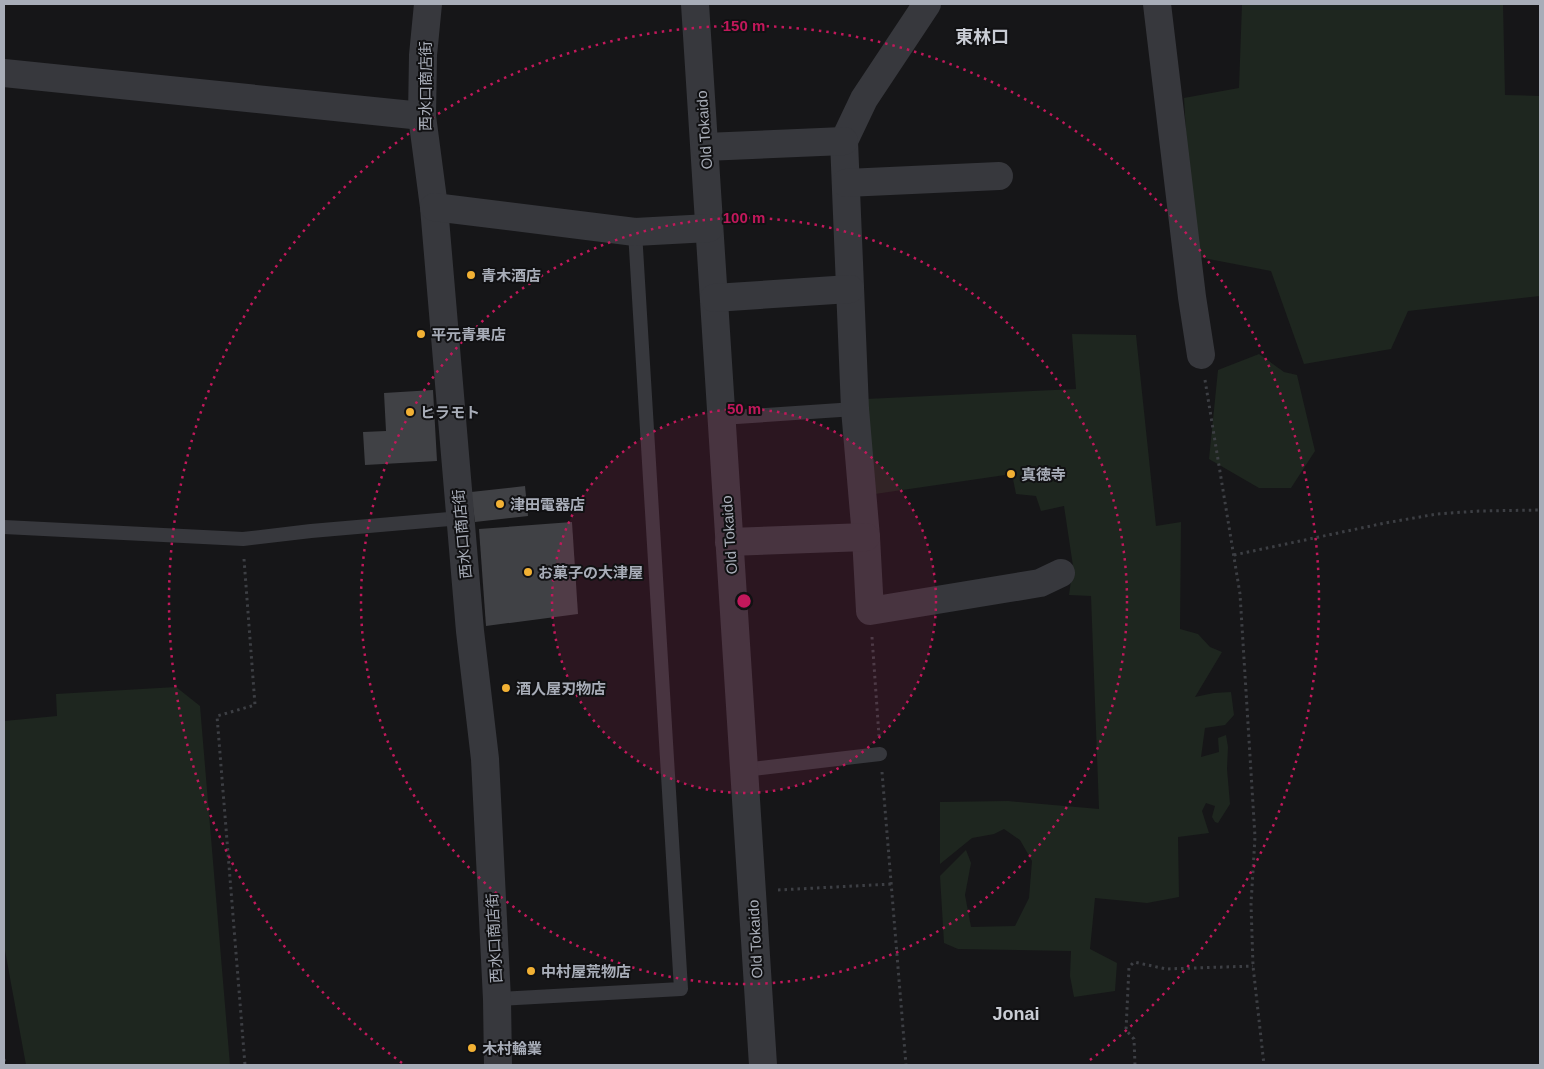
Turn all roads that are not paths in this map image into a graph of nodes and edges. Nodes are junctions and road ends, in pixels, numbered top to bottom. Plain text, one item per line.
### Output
1 (428, 4) edge
2 (696, 4) edge
3 (927, 4) edge
4 (1157, 4) edge
5 (4, 73) edge
6 (422, 116) junction
7 (844, 141) junction
8 (705, 147) junction
9 (999, 176) dead end
10 (846, 183) junction
11 (434, 207) junction
12 (709, 228) junction
13 (635, 232) junction
14 (850, 289) junction
15 (714, 298) junction
16 (1201, 355) road end
17 (855, 409) junction
18 (721, 418) junction
19 (461, 518) junction
20 (4, 528) edge
21 (866, 537) junction
22 (729, 542) junction
23 (1061, 573) dead end
24 (880, 754) dead end
25 (744, 770) junction
26 (497, 999) junction
27 (498, 1065) edge
28 (763, 1065) edge

1 - 6 street, 西水口商店街
2 - 8 street, Old Tokaido
3 - 7 street
4 - 16 street
5 - 6 street
6 - 11 street, 西水口商店街
7 - 8 street
7 - 10 street
8 - 12 street, Old Tokaido
9 - 10 street
10 - 14 street
11 - 13 street
11 - 19 street, 西水口商店街
12 - 13 street
12 - 15 street, Old Tokaido
13 - 26 lane
14 - 15 street
14 - 17 street
15 - 18 street, Old Tokaido
17 - 18 lane
17 - 21 street
18 - 22 street, Old Tokaido
19 - 20 lane
19 - 26 street, 西水口商店街
21 - 22 street
21 - 23 street
22 - 25 street, Old Tokaido
24 - 25 lane
25 - 28 street, Old Tokaido
26 - 27 street, 西水口商店街

